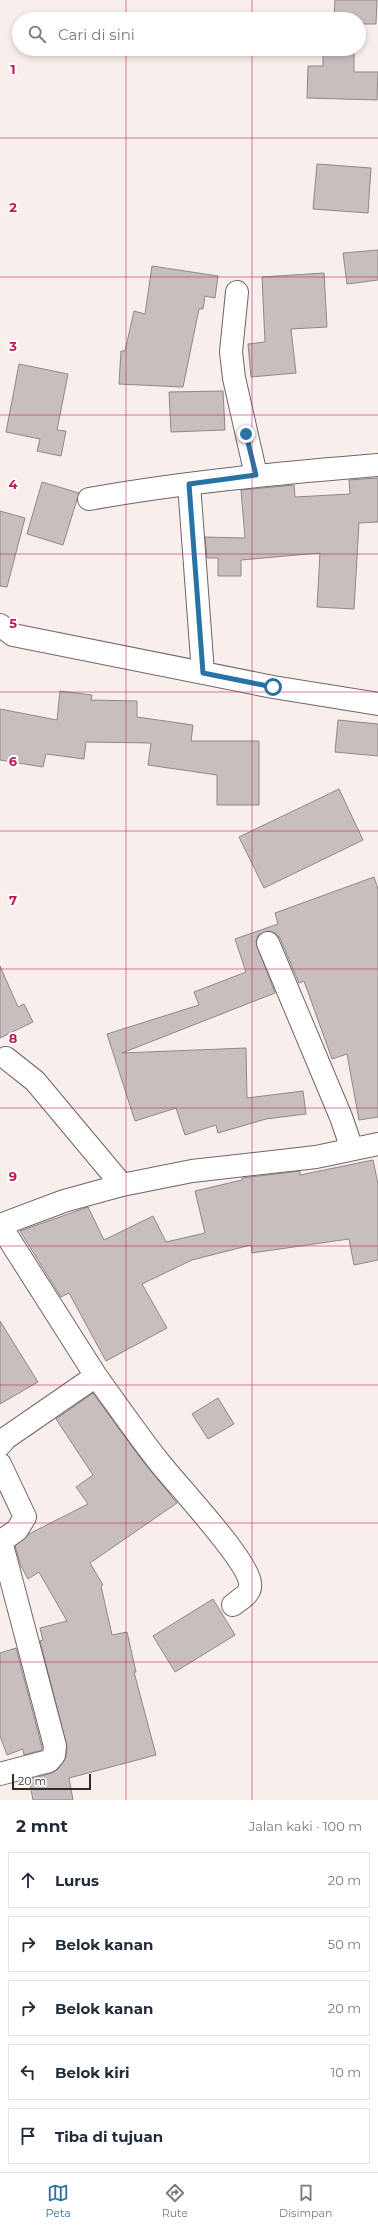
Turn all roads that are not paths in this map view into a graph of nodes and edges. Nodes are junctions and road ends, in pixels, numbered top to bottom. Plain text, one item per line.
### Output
1 (237, 292) dead end
2 (378, 465) edge
3 (256, 475) junction
4 (189, 484) junction
5 (89, 498) dead end
6 (0, 625) edge
7 (203, 673) junction
8 (378, 704) edge
9 (268, 943) dead end
10 (6, 1058) dead end
11 (378, 1144) edge
12 (352, 1149) junction
13 (122, 1185) junction
14 (0, 1225) edge
15 (96, 1376) junction
16 (0, 1445) edge
17 (0, 1464) edge
18 (0, 1542) edge
19 (233, 1605) dead end
20 (0, 1774) edge

1 - 3 street
2 - 3 street
3 - 4 street
4 - 5 street
4 - 7 street
6 - 7 street
7 - 8 street
9 - 12 street
10 - 13 street
11 - 12 street
12 - 13 street
13 - 14 street
14 - 15 street
15 - 16 street
15 - 19 street
17 - 18 street
18 - 20 street

